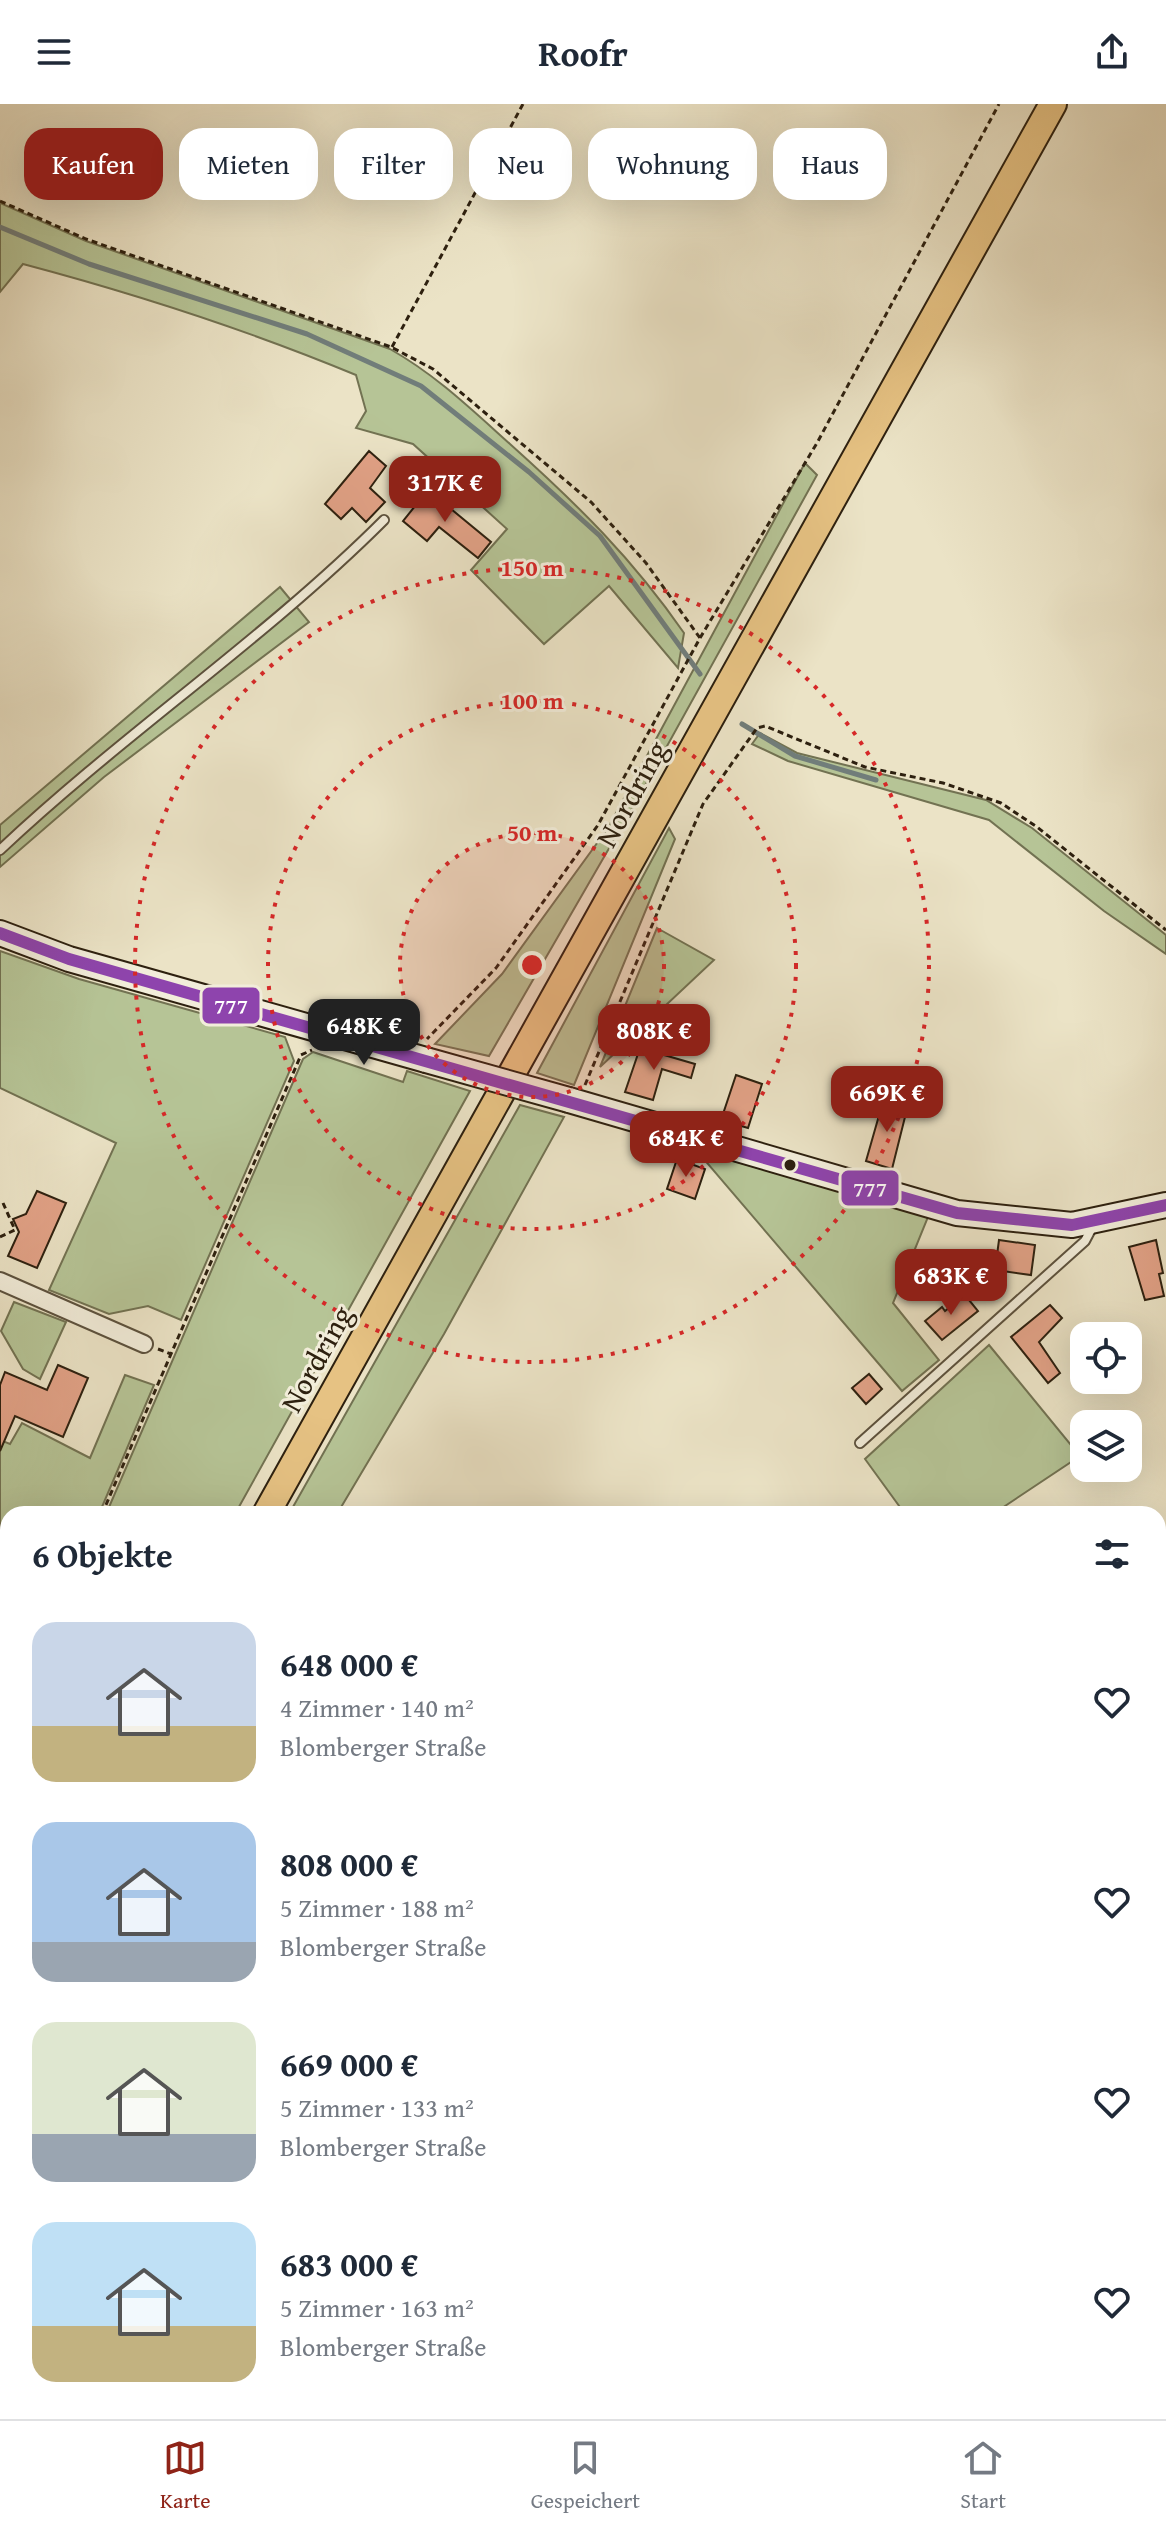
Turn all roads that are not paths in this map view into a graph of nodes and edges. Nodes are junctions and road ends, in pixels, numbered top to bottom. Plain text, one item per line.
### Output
1 (1053, 104) edge
2 (384, 520) dead end
3 (0, 850) edge
4 (0, 933) edge
5 (1166, 1205) edge
6 (1095, 1222) junction
7 (0, 1281) edge
8 (144, 1344) road end
9 (860, 1443) dead end
10 (270, 1506) edge

1 - 10 main road, Nordring
2 - 3 lane
4 - 6 main road, bridge
5 - 6 main road
6 - 9 lane
7 - 8 street

